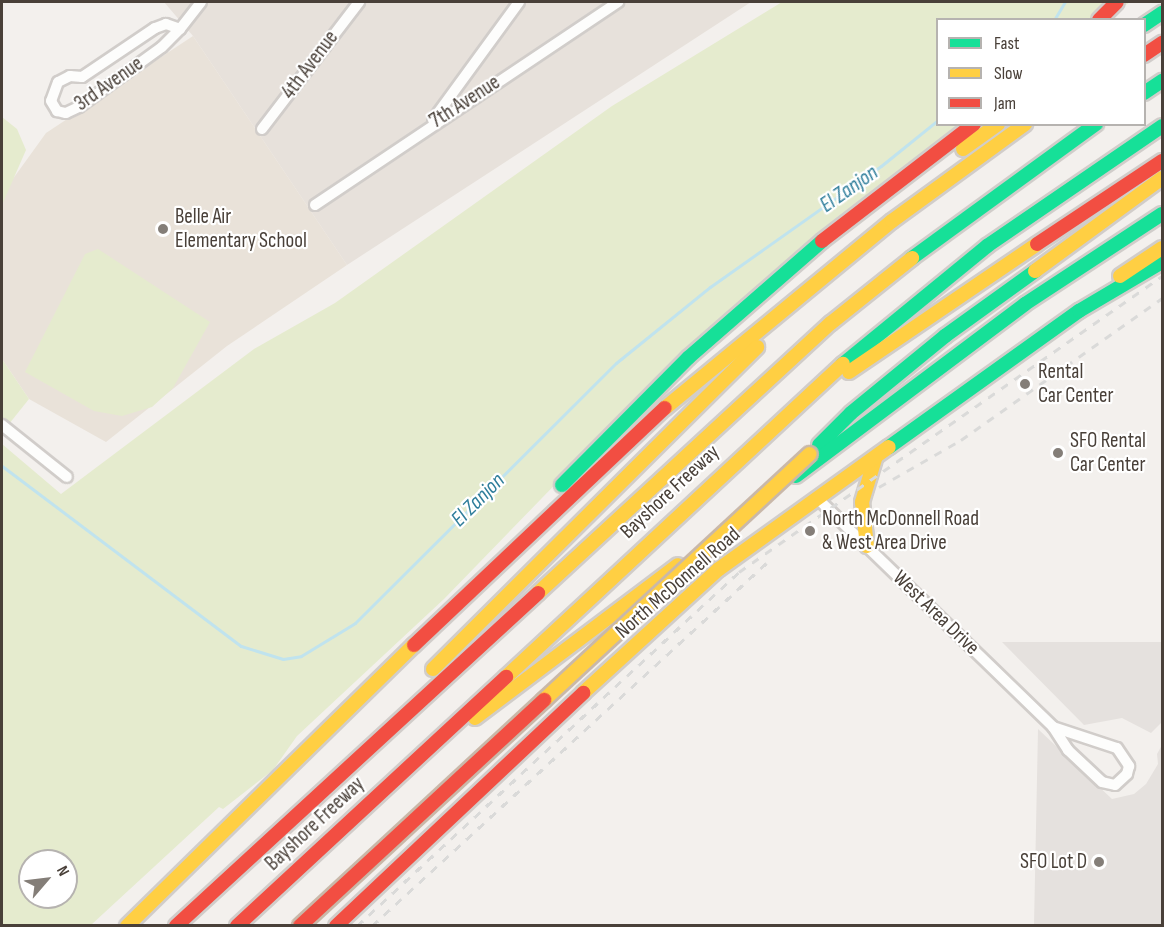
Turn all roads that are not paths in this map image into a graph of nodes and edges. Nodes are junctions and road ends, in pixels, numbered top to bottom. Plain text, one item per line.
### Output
1 (201, 2) edge
2 (358, 2) edge
3 (519, 2) edge
4 (618, 2) edge
5 (1117, 2) edge
6 (1162, 13) edge
7 (1101, 18) edge
8 (1146, 24) edge
9 (180, 29) junction
10 (1162, 43) edge
11 (1146, 54) edge
12 (1162, 81) edge
13 (1146, 92) edge
14 (429, 125) junction
15 (971, 126) edge
16 (995, 126) edge
17 (1022, 126) edge
18 (1040, 126) edge
19 (1093, 126) edge
20 (1162, 126) edge
21 (262, 129) dead end
22 (1162, 161) edge
23 (1162, 178) edge
24 (1162, 200) edge
25 (315, 205) dead end
26 (1162, 214) edge
27 (1162, 248) edge
28 (1162, 262) edge
29 (1079, 311) junction
30 (983, 314) junction
31 (688, 357) junction
32 (775, 424) junction
33 (2, 425) edge
34 (875, 459) junction
35 (68, 477) dead end
36 (819, 500) junction
37 (867, 546) junction
38 (410, 648) junction
39 (399, 718) junction
40 (1053, 727) junction
41 (413, 761) junction
42 (127, 926) edge
43 (176, 926) edge
44 (237, 926) edge
45 (300, 926) edge
46 (336, 926) edge

1 - 9 street, 3rd Avenue
2 - 21 street, 4th Avenue
3 - 14 street
4 - 14 street, 7th Avenue
5 - 7 main road
6 - 8 main road
9 - 9 street, 3rd Avenue
10 - 11 main road
12 - 13 main road
14 - 25 street, 7th Avenue
15 - 31 main road
16 - 31 main road
17 - 38 main road
18 - 39 main road
19 - 39 main road, Bayshore Freeway
20 - 32 main road, Bayshore Freeway
22 - 32 main road
23 - 30 main road
24 - 30 main road
26 - 41 main road
27 - 29 main road, North McDonnell Road
28 - 29 main road, North McDonnell Road
29 - 34 main road, North McDonnell Road
30 - 45 main road, bridge
31 - 38 main road
32 - 41 main road, Bayshore Freeway
33 - 35 street
34 - 36 main road, North McDonnell Road
34 - 37 main road
36 - 37 street, West Area Drive
36 - 46 main road, North McDonnell Road
37 - 40 street, West Area Drive
38 - 42 main road
39 - 43 main road, Bayshore Freeway
40 - 40 street, West Area Drive
41 - 44 main road, Bayshore Freeway

